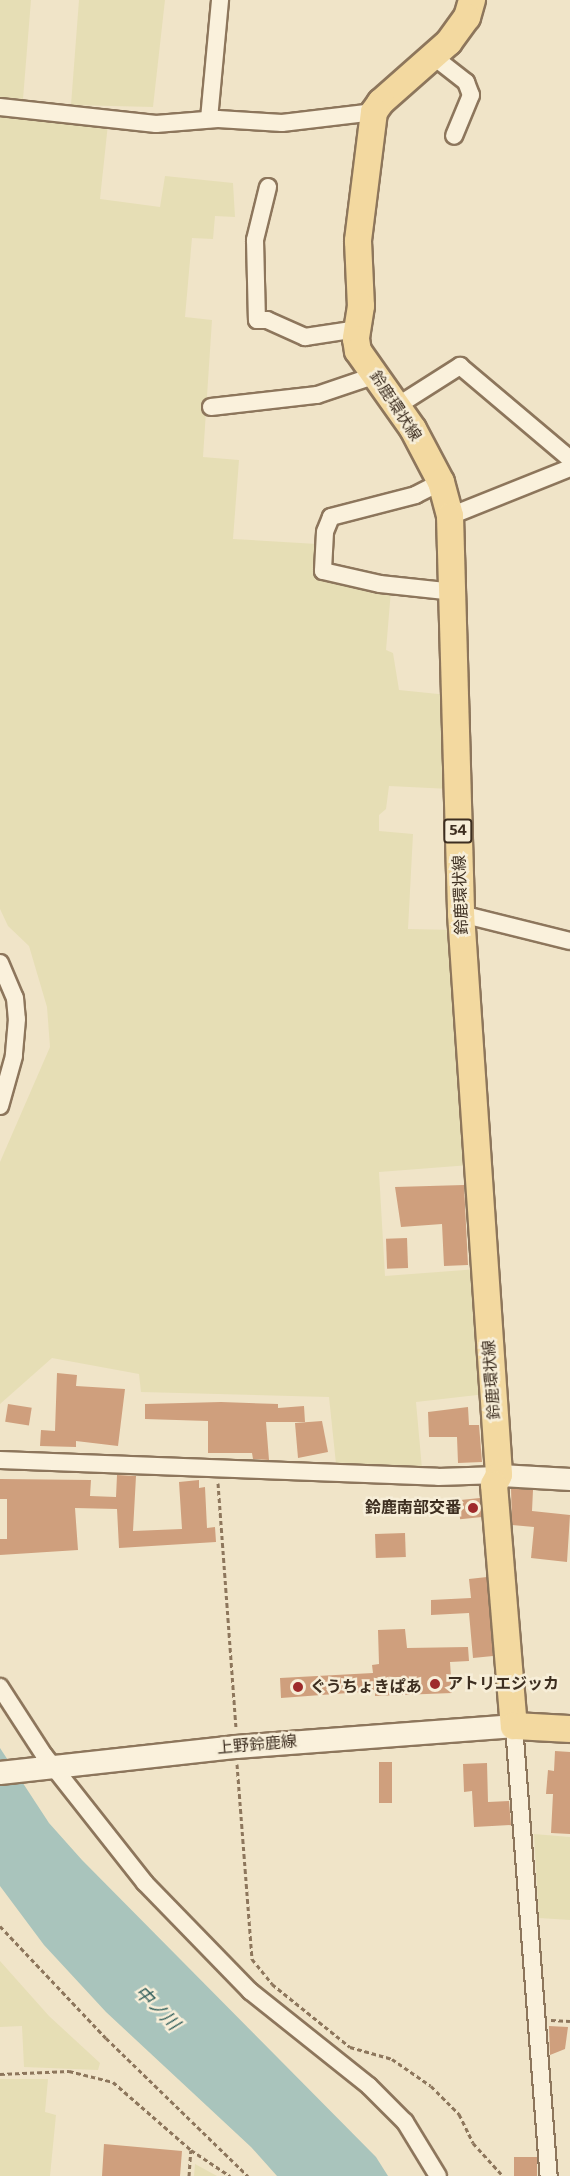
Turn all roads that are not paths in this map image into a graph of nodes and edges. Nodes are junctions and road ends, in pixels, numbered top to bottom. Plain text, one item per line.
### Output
1 (220, 0) edge
2 (472, 0) edge
3 (434, 57) junction
4 (0, 107) edge
5 (374, 112) junction
6 (209, 119) junction
7 (454, 136) dead end
8 (268, 187) dead end
9 (358, 329) junction
10 (376, 375) junction
11 (397, 405) junction
12 (211, 407) dead end
13 (570, 459) edge
14 (570, 468) edge
15 (441, 482) junction
16 (450, 516) junction
17 (455, 592) junction
18 (461, 914) junction
19 (570, 941) edge
20 (0, 963) edge
21 (0, 1106) edge
22 (0, 1460) edge
23 (111, 1463) junction
24 (0, 1471) edge
25 (499, 1475) junction
26 (570, 1479) edge
27 (0, 1687) edge
28 (514, 1726) junction
29 (570, 1729) edge
30 (51, 1768) junction
31 (0, 1773) edge
32 (438, 2176) edge
33 (549, 2176) edge

1 - 6 street
2 - 3 main road
3 - 5 main road
3 - 7 street
4 - 6 street
5 - 6 street
5 - 9 main road, 鈴鹿環状線 / 54
8 - 9 street
9 - 10 main road, 鈴鹿環状線 / 54
10 - 11 main road, 鈴鹿環状線 / 54
10 - 12 street
11 - 13 street
11 - 15 main road, 鈴鹿環状線 / 54
14 - 16 street
15 - 16 main road, 鈴鹿環状線 / 54
15 - 17 street
16 - 17 main road, 鈴鹿環状線 / 54
17 - 18 main road, 鈴鹿環状線 / 54
18 - 19 street
18 - 25 main road, 鈴鹿環状線 / 54
20 - 21 street
22 - 23 street
23 - 24 street
23 - 25 street
25 - 26 street
25 - 28 main road, 鈴鹿環状線 / 54
27 - 30 street
28 - 29 main road
28 - 30 main road, 上野鈴鹿線
28 - 33 street
30 - 31 main road, 上野鈴鹿線
30 - 32 street

